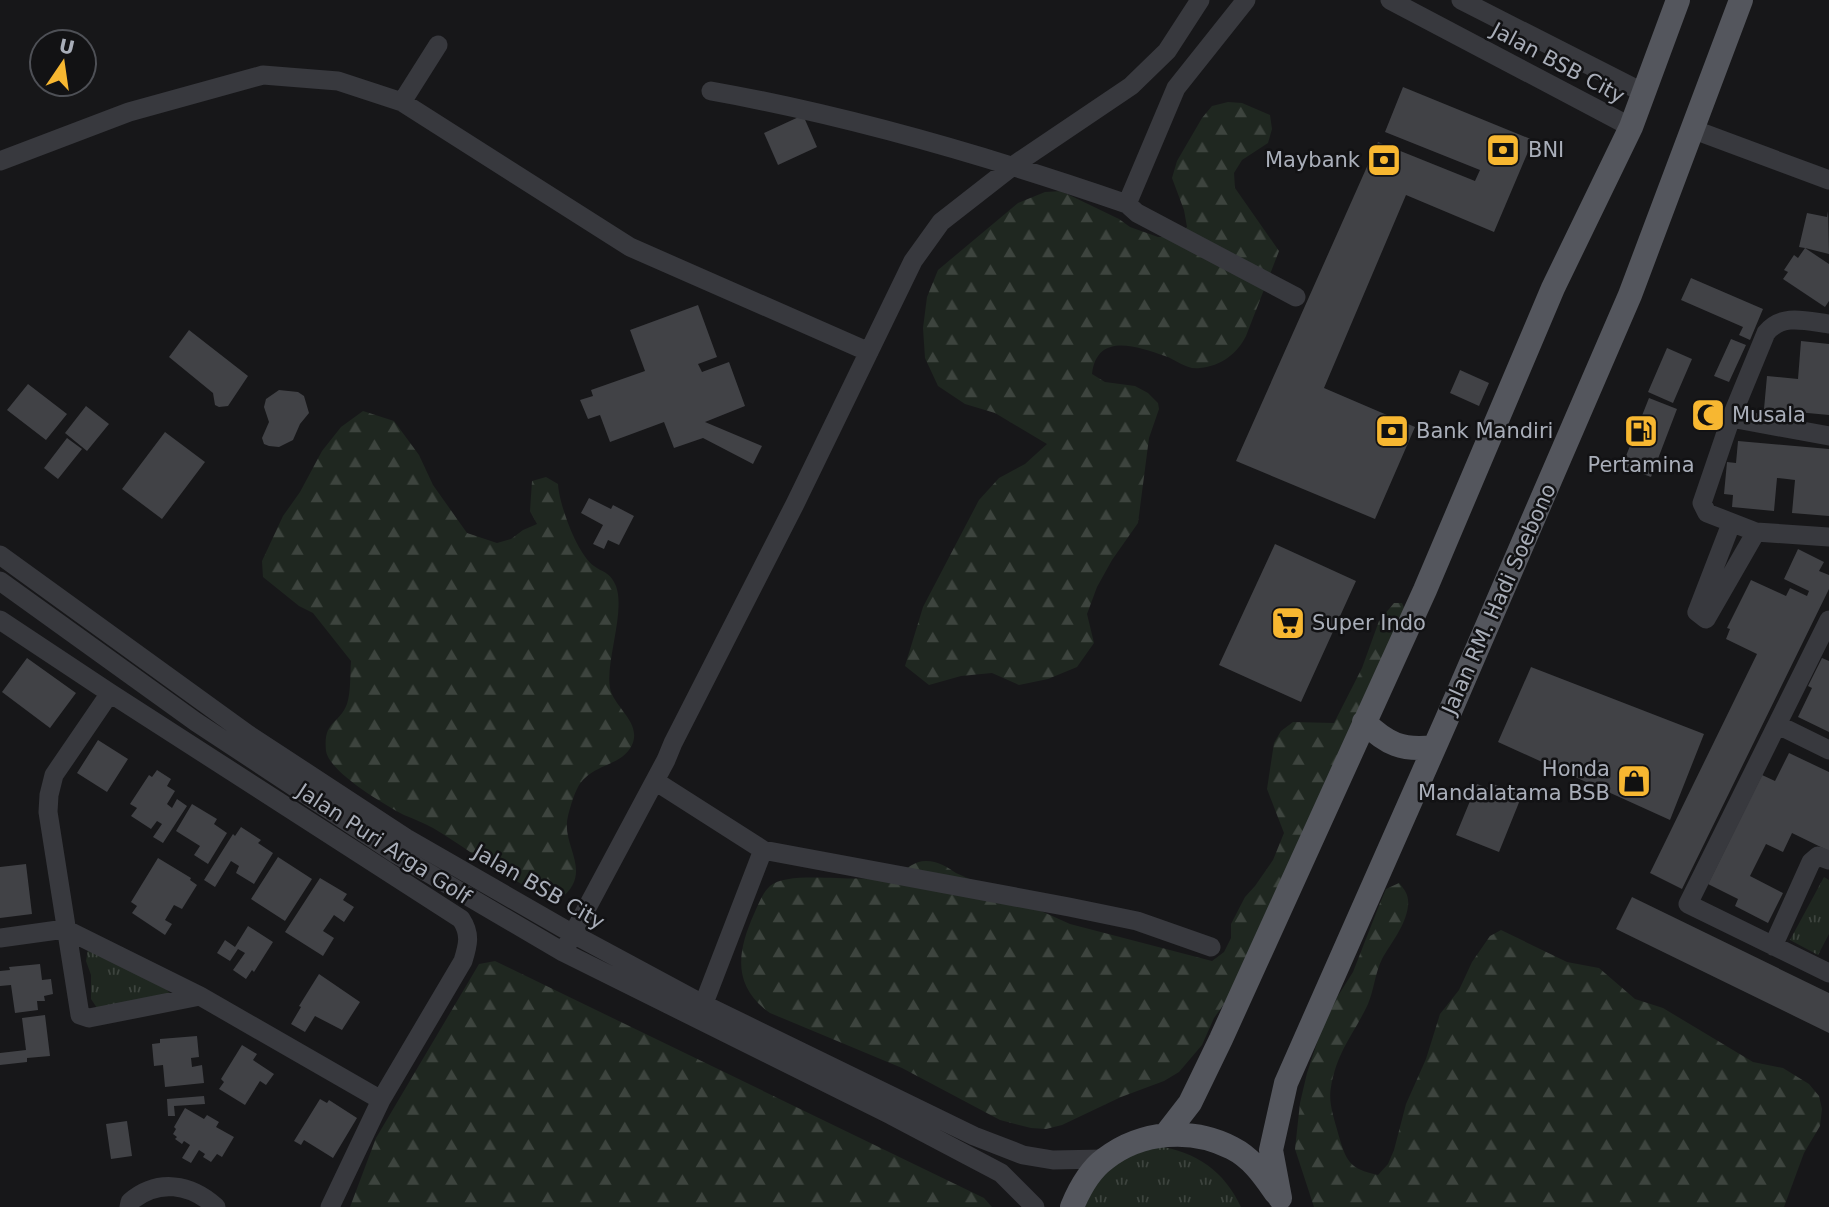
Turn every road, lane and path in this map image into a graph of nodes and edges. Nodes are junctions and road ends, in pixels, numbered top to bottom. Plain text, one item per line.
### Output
1 (1200, 0) edge
2 (1246, 0) edge
3 (1461, 0) edge
4 (1678, 0) edge
5 (1741, 0) edge
6 (1397, 2) edge
7 (438, 45) dead end
8 (710, 91) dead end
9 (1644, 93) junction
10 (402, 103) junction
11 (1631, 127) junction
12 (1692, 129) junction
13 (0, 161) edge
14 (1014, 165) junction
15 (1829, 180) edge
16 (1127, 204) junction
17 (1296, 297) dead end
18 (1829, 324) edge
19 (869, 352) junction
20 (1731, 418) junction
21 (1829, 436) edge
22 (1731, 524) junction
23 (1756, 532) junction
24 (1829, 537) edge
25 (0, 555) edge
26 (0, 581) edge
27 (0, 620) edge
28 (1827, 629) edge
29 (110, 693) junction
30 (1364, 722) junction
31 (1777, 724) junction
32 (1434, 747) junction
33 (1829, 750) edge
34 (655, 781) junction
35 (763, 850) junction
36 (1829, 860) edge
37 (65, 929) junction
38 (573, 934) junction
39 (0, 938) edge
40 (1773, 946) junction
41 (1211, 947) dead end
42 (563, 952) junction
43 (1827, 968) edge
44 (200, 996) junction
45 (700, 1012) junction
46 (381, 1100) junction
47 (1166, 1134) junction
48 (1104, 1159) junction
49 (1280, 1203) edge
50 (129, 1207) edge
51 (216, 1207) edge
52 (330, 1207) edge
53 (1035, 1207) edge
54 (1072, 1207) edge

1 - 14 street
2 - 16 street
3 - 9 street, Jalan BSB City
4 - 9 main road
5 - 12 main road, Jalan RM. Hadi Soebono
6 - 11 street, Jalan BSB City
7 - 10 street
8 - 14 street
9 - 11 main road
10 - 13 street
10 - 19 street
11 - 30 main road
12 - 15 street
12 - 32 main road, Jalan RM. Hadi Soebono
14 - 16 street
14 - 19 street
16 - 17 street
18 - 20 street
19 - 34 street
20 - 21 street
20 - 22 street
22 - 23 street
22 - 23 street
23 - 24 street
25 - 38 street, Jalan BSB City
26 - 42 street, Jalan BSB City
27 - 29 street, Jalan Puri Arga Golf
28 - 31 street
29 - 37 street
29 - 46 street, Jalan Puri Arga Golf
30 - 32 main road
30 - 47 main road
31 - 33 street
31 - 40 street
32 - 49 main road, Jalan RM. Hadi Soebono
34 - 35 street
34 - 38 street
35 - 41 street
35 - 45 street
36 - 40 street
37 - 39 street
37 - 44 street
37 - 44 street
38 - 42 street
38 - 45 street, Jalan BSB City
40 - 43 street
42 - 45 street, Jalan BSB City
44 - 46 street
45 - 48 street, Jalan BSB City
45 - 53 street, Jalan BSB City
46 - 52 street, Jalan Puri Arga Golf
47 - 48 main road, Jalan RM. Hadi Soebono
47 - 49 main road, Jalan RM. Hadi Soebono
48 - 54 main road, Jalan RM. Hadi Soebono
50 - 51 street

